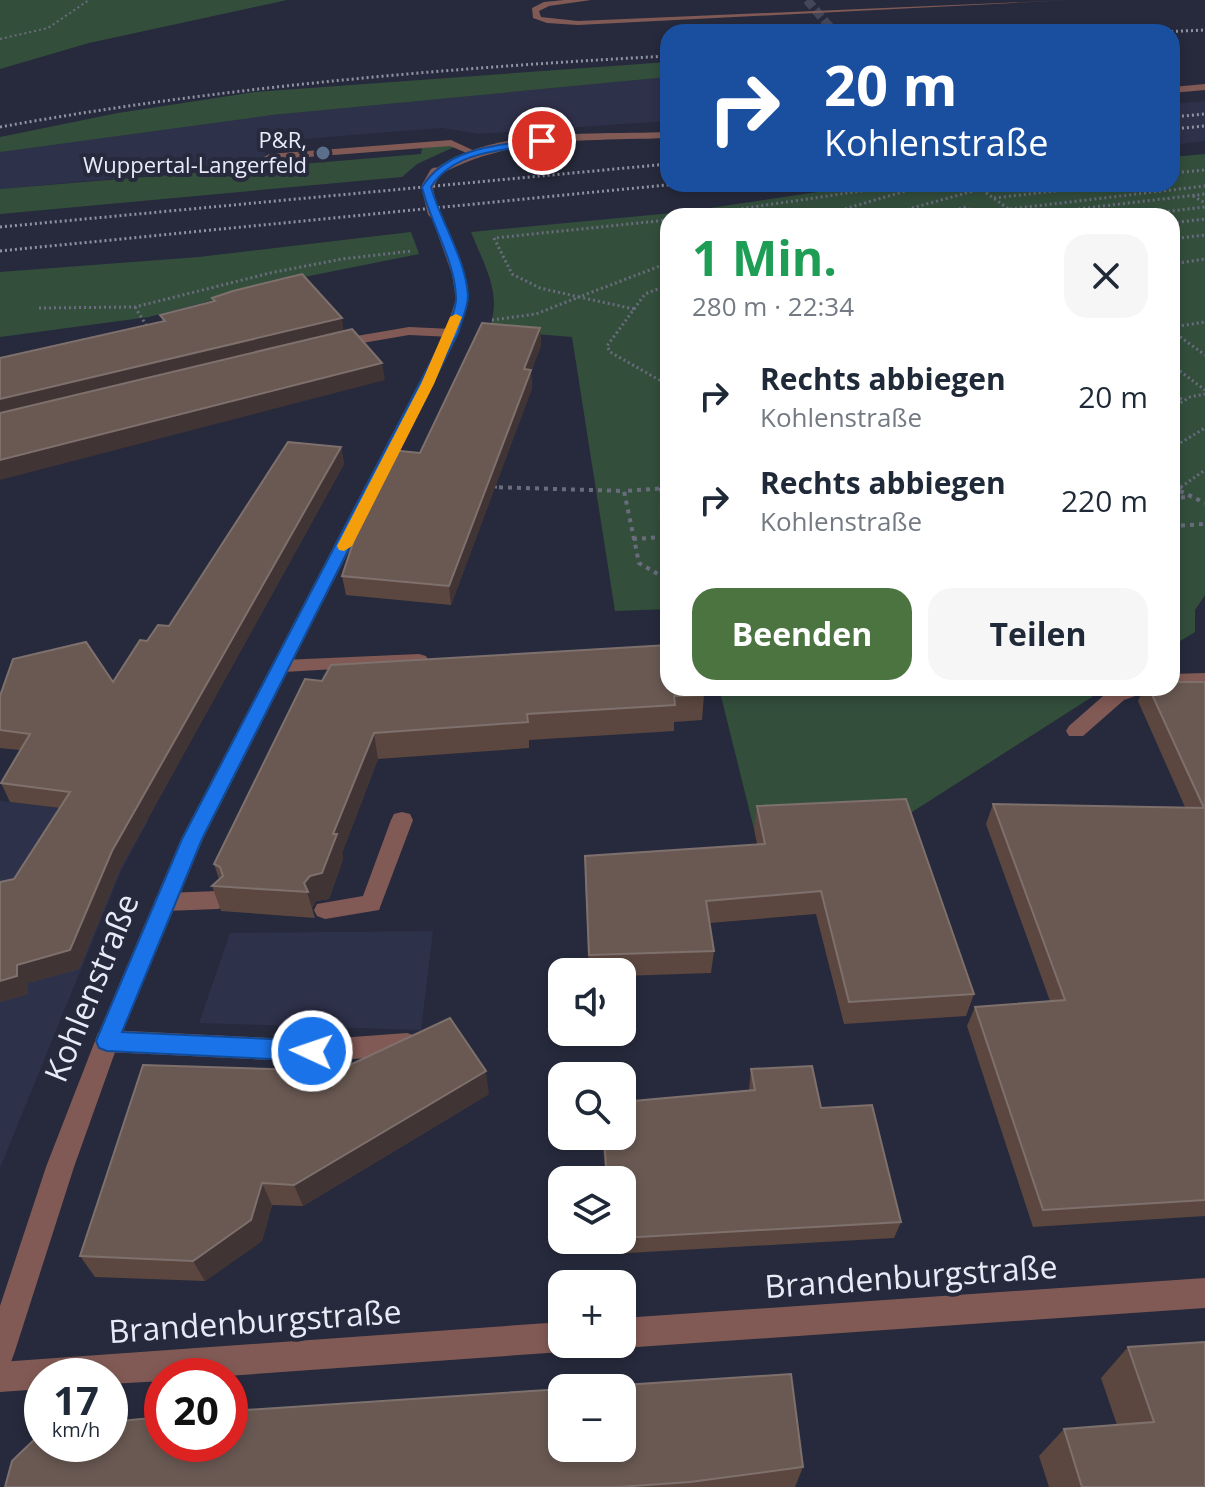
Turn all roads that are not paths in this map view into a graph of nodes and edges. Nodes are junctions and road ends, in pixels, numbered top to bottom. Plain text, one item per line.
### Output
1 (587, 0) edge
2 (1068, 0) edge
3 (1205, 87) edge
4 (1180, 89) edge
5 (660, 135) edge
6 (474, 153) junction
7 (269, 157) dead end
8 (454, 326) junction
9 (319, 347) edge
10 (434, 660) edge
11 (283, 666) junction
12 (1205, 679) edge
13 (1180, 680) edge
14 (1116, 696) edge
15 (1076, 731) dead end
16 (402, 820) dead end
17 (218, 900) edge
18 (165, 902) junction
19 (325, 910) dead end
20 (107, 1041) junction
21 (407, 1044) edge
22 (1205, 1293) edge
23 (636, 1332) edge
24 (548, 1338) edge
25 (0, 1351) edge
26 (0, 1377) edge

1 - 2 street
3 - 4 street
5 - 6 street, Kohlenstraße
6 - 7 street
6 - 8 street, Kohlenstraße, bridge
8 - 9 street
8 - 11 street, Kohlenstraße
10 - 11 street
11 - 18 street, Kohlenstraße
12 - 13 street
14 - 15 street
16 - 19 street
17 - 18 street
18 - 20 street, Kohlenstraße
20 - 21 street
20 - 25 street, Kohlenstraße
22 - 23 street, Brandenburgstraße
24 - 26 street, Brandenburgstraße

